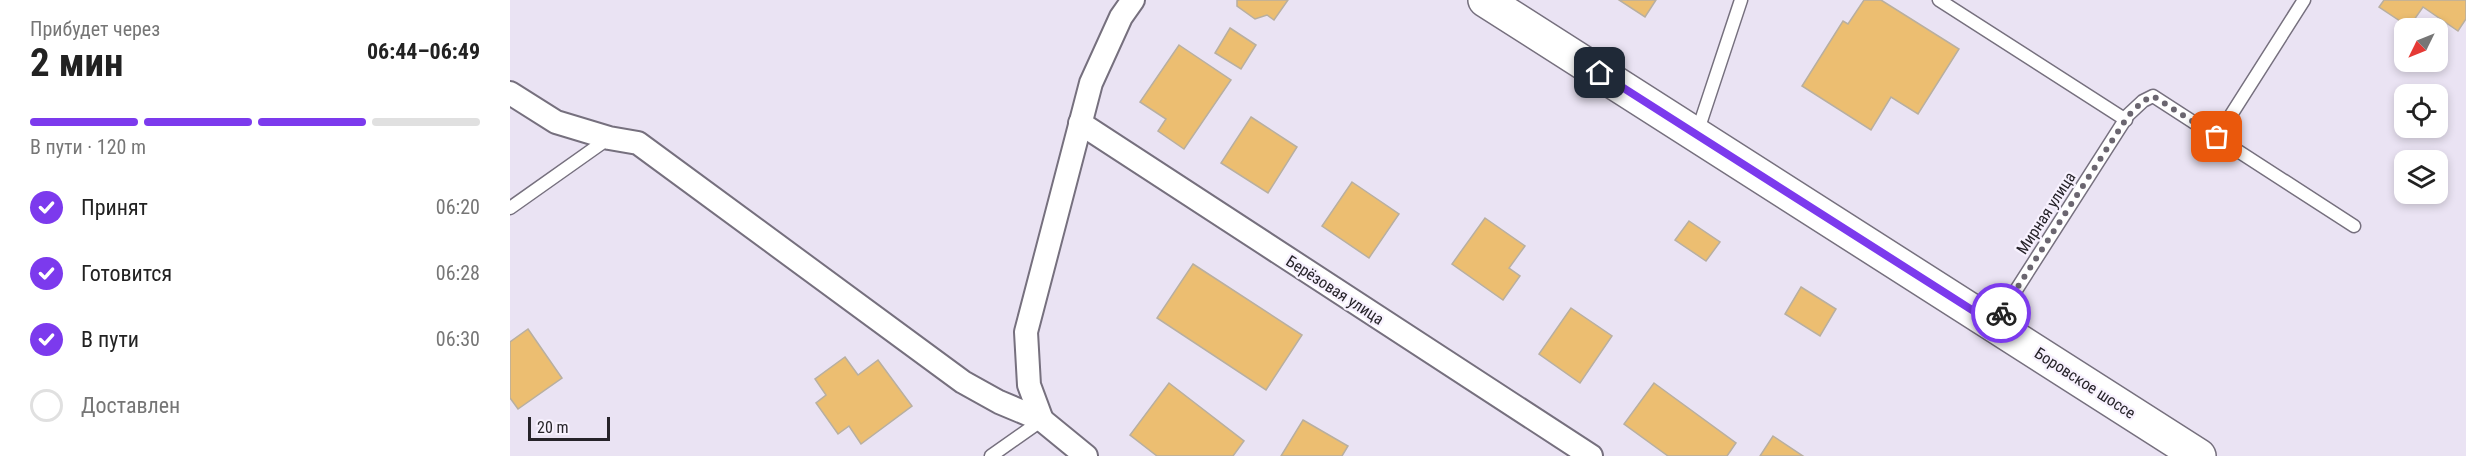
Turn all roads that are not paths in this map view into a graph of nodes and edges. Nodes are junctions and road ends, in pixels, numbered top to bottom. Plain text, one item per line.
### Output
1 (1133, 0) edge
2 (1485, 0) edge
3 (1741, 0) edge
4 (1939, 0) edge
5 (2304, 0) edge
6 (510, 93) edge
7 (2126, 120) junction
8 (1080, 123) junction
9 (1696, 134) junction
10 (2217, 137) junction
11 (609, 138) junction
12 (510, 208) edge
13 (2354, 226) dead end
14 (1994, 324) junction
15 (1042, 420) junction
16 (991, 456) edge
17 (1086, 456) edge
18 (1591, 456) edge
19 (2199, 456) edge

1 - 8 street
2 - 9 main road, Боровское шоссе
3 - 9 lane
4 - 7 lane
5 - 10 lane
6 - 11 street
7 - 10 lane, Мирная улица
7 - 14 lane, Мирная улица
8 - 15 street
8 - 18 street, Берёзовая улица
9 - 14 main road, Боровское шоссе
10 - 13 lane
11 - 12 lane
11 - 15 street
14 - 19 main road, Боровское шоссе
15 - 16 lane
15 - 17 street

